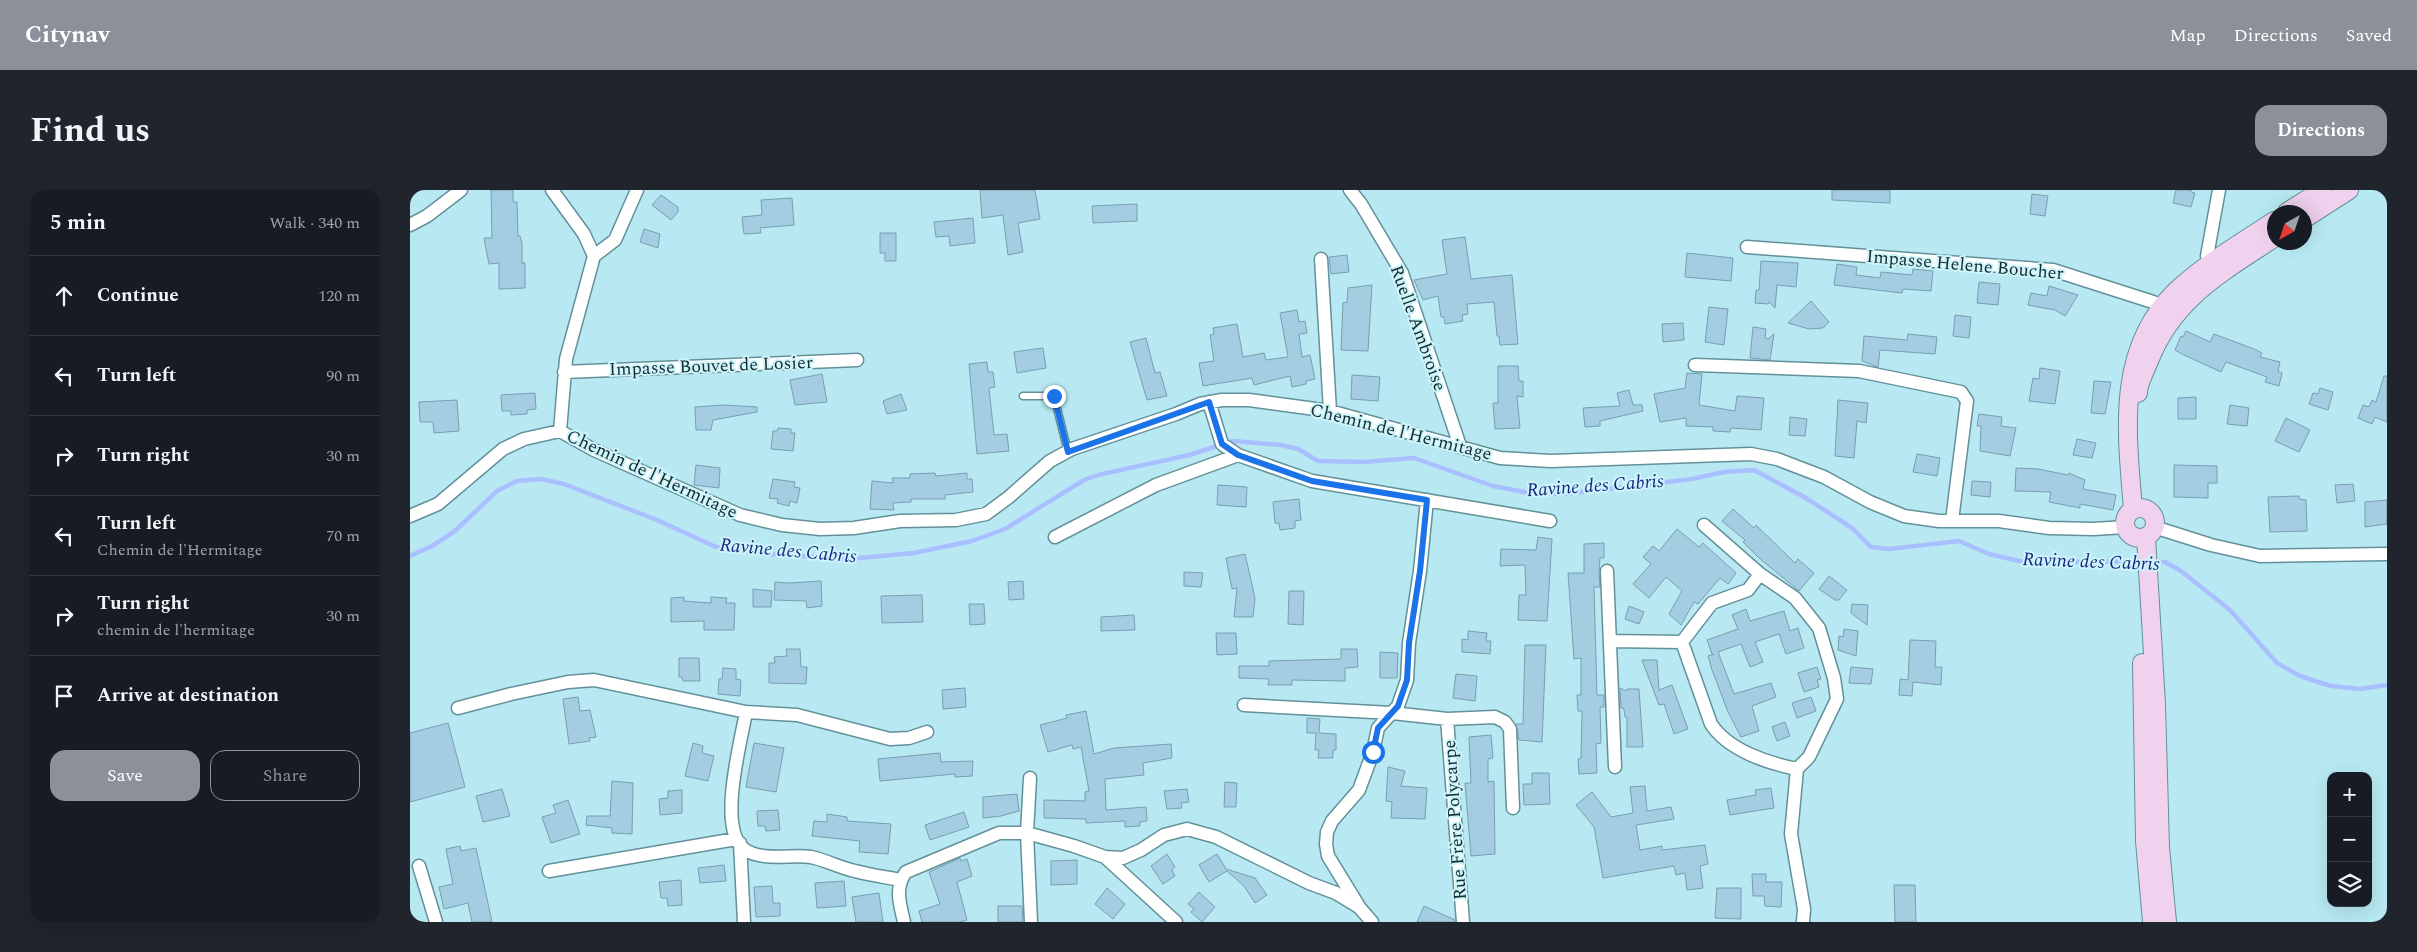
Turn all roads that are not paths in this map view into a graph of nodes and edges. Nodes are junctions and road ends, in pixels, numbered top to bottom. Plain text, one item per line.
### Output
1 (461, 190) edge
2 (552, 190) edge
3 (637, 190) edge
4 (1350, 190) edge
5 (2219, 190) edge
6 (2322, 190) edge
7 (2349, 190) edge
8 (2298, 205) edge
9 (2312, 214) edge
10 (410, 225) edge
11 (2267, 227) edge
12 (2267, 242) edge
13 (1748, 247) dead end
14 (594, 256) junction
15 (1321, 259) dead end
16 (2214, 270) junction
17 (2169, 310) junction
18 (857, 360) dead end
19 (1695, 364) dead end
20 (564, 372) junction
21 (1023, 396) dead end
22 (1209, 402) junction
23 (1330, 411) junction
24 (560, 431) junction
25 (1460, 446) junction
26 (1068, 452) junction
27 (1238, 455) junction
28 (1427, 500) junction
29 (2138, 509) junction
30 (410, 516) edge
31 (1550, 521) dead end
32 (1952, 521) junction
33 (1704, 525) dead end
34 (1055, 537) dead end
35 (2141, 537) junction
36 (2387, 554) edge
37 (1607, 571) dead end
38 (1760, 574) junction
39 (1610, 641) junction
40 (1682, 642) junction
41 (1244, 705) dead end
42 (458, 708) dead end
43 (746, 712) junction
44 (1392, 713) junction
45 (1447, 719) junction
46 (927, 732) dead end
47 (1615, 767) dead end
48 (1796, 769) junction
49 (1030, 778) dead end
50 (1513, 808) dead end
51 (1027, 834) junction
52 (738, 841) junction
53 (2152, 844) junction
54 (1105, 857) junction
55 (419, 866) dead end
56 (550, 871) dead end
57 (900, 880) junction
58 (1360, 907) junction
59 (436, 922) edge
60 (744, 922) edge
61 (904, 922) edge
62 (1032, 922) edge
63 (1176, 922) edge
64 (1372, 922) edge
65 (1463, 922) edge
66 (1804, 922) edge
67 (2152, 922) edge
68 (2167, 922) edge

1 - 10 street
2 - 14 street
3 - 14 street
4 - 25 street, Ruelle Ambroise
5 - 16 street
6 - 8 main road
7 - 9 main road
11 - 16 main road
12 - 16 main road
13 - 17 street, Impasse Helene Boucher
14 - 20 street
15 - 23 street
16 - 17 main road
17 - 29 main road
18 - 20 street, Impasse Bouvet de Losier
19 - 32 street
20 - 24 street
21 - 26 lane
22 - 23 street, Chemin de l'Hermitage
22 - 26 street, Chemin de l'Hermitage
22 - 27 street
23 - 25 street, Chemin de l'Hermitage
24 - 26 street, Chemin de l'Hermitage
24 - 30 street, Chemin de l'Hermitage
25 - 32 street, Chemin de l'Hermitage
27 - 28 street
27 - 34 street
28 - 31 street
28 - 44 street
29 - 35 main road
29 - 35 main road
32 - 35 street, Chemin de l'Hermitage
33 - 38 street
35 - 36 street, Chemin de l'Hermitage
35 - 53 main road
37 - 39 street
38 - 40 street
38 - 48 street
39 - 40 street
39 - 47 street
40 - 48 street
41 - 44 street
42 - 43 street
43 - 46 street
43 - 52 street
44 - 45 street
44 - 58 street
45 - 50 street
45 - 65 street, Rue Frère Polycarpe
48 - 66 street
49 - 51 street
51 - 54 street
51 - 57 street
51 - 62 street
52 - 56 street
52 - 57 street
52 - 60 street
53 - 67 main road
53 - 68 main road
54 - 58 street
54 - 63 street
55 - 59 street
57 - 61 street
58 - 64 street

